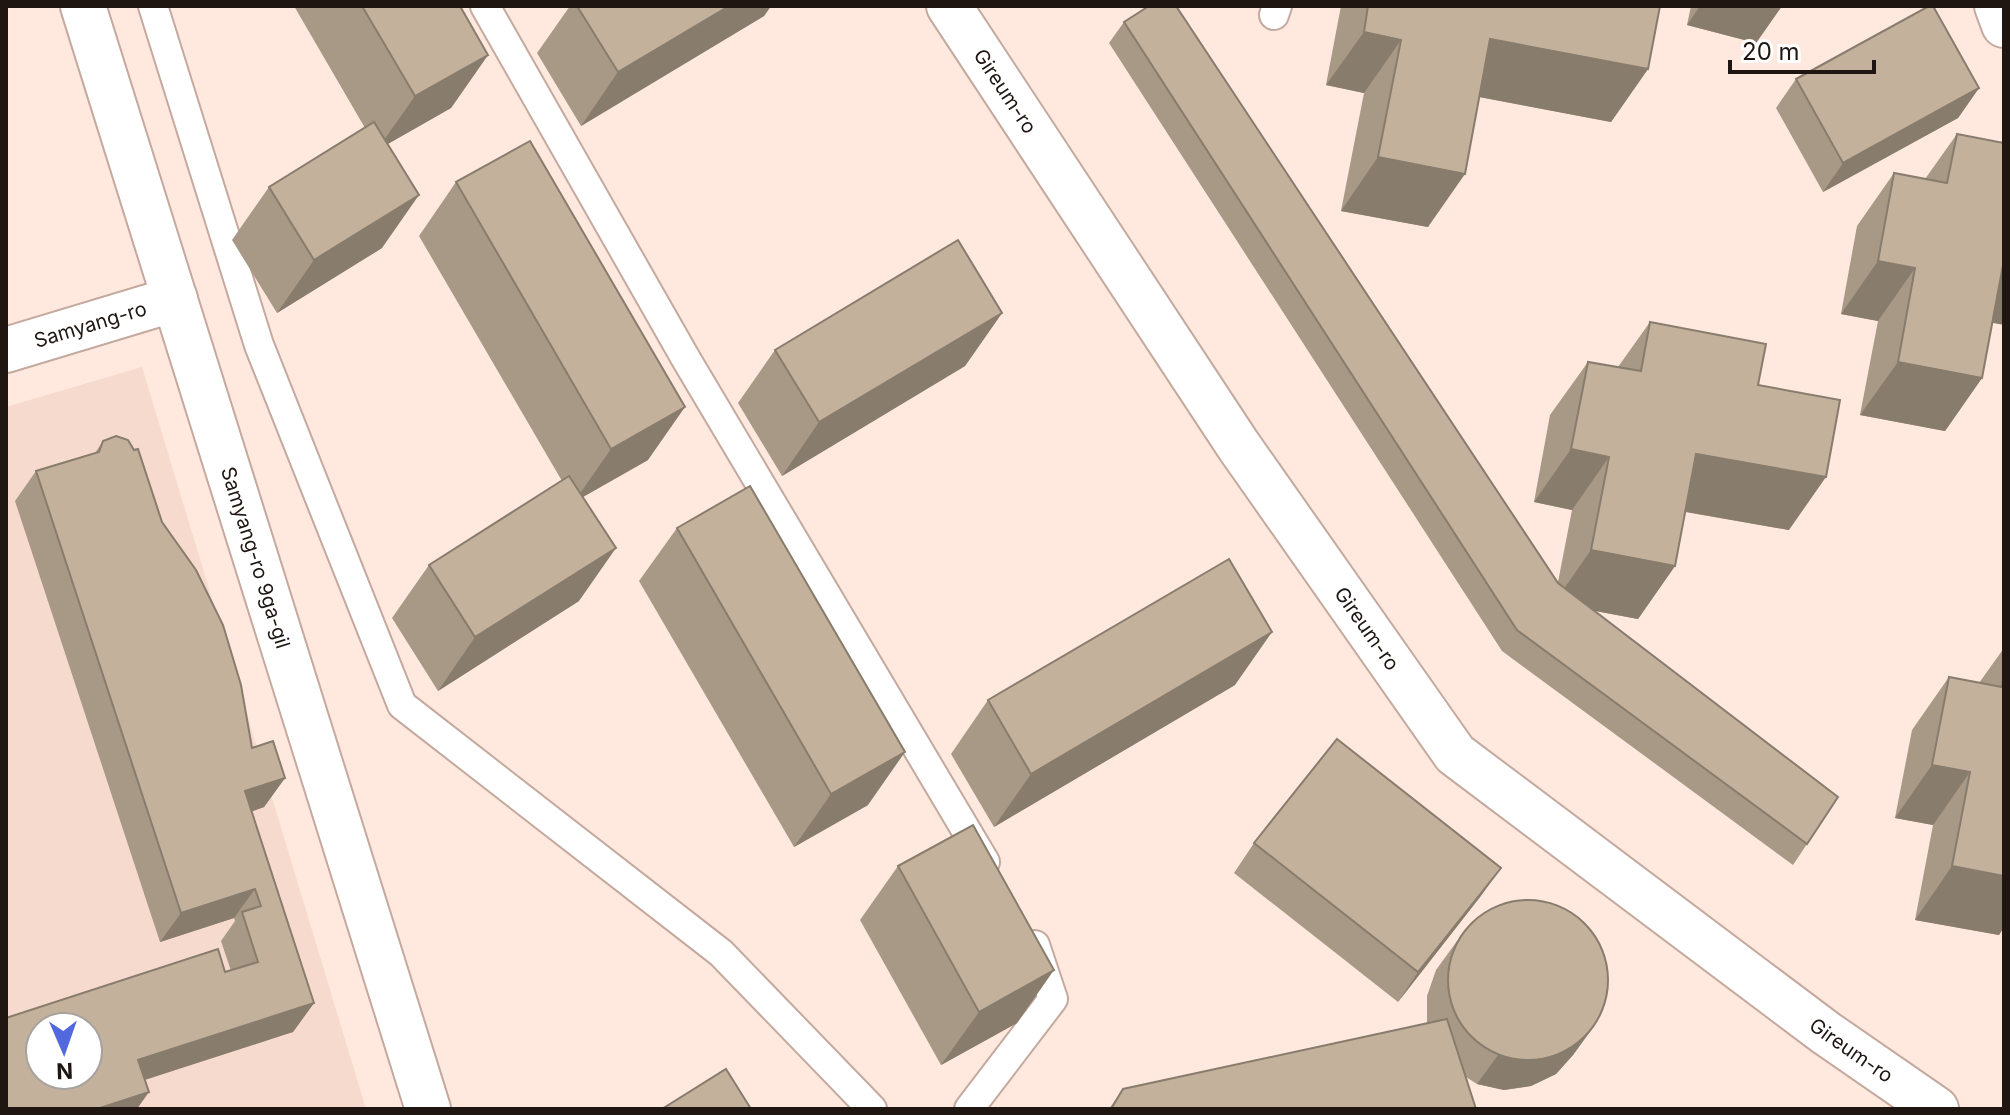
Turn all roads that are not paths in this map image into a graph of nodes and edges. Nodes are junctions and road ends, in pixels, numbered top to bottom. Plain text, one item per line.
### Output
1 (83, 6) edge
2 (153, 6) edge
3 (485, 6) edge
4 (949, 6) edge
5 (1997, 6) edge
6 (2004, 25) edge
7 (175, 299) junction
8 (6, 350) edge
9 (995, 879) edge
10 (1019, 919) edge
11 (428, 1109) edge
12 (872, 1109) edge
13 (969, 1109) edge
14 (1936, 1109) edge

1 - 7 street, Samyang-ro 9ga-gil
2 - 12 lane
3 - 9 lane
4 - 14 street, Gireum-ro
5 - 6 street
7 - 8 street, Samyang-ro
7 - 11 street, Samyang-ro 9ga-gil
10 - 13 lane

